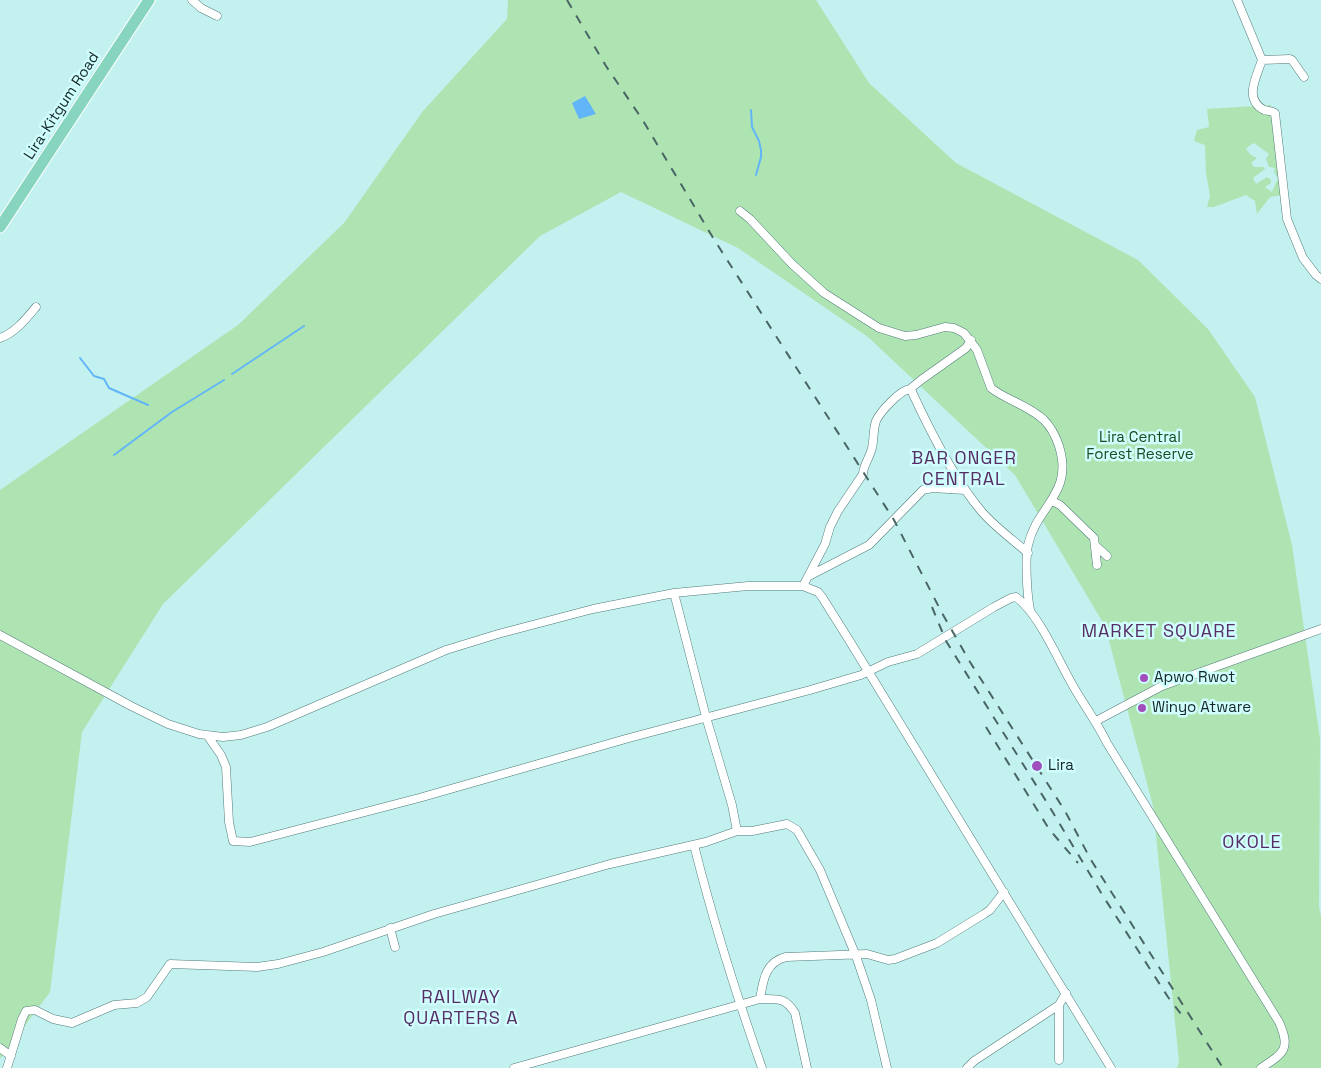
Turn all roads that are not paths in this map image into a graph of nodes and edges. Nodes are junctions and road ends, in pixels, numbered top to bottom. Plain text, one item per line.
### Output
1 (149, 0) edge
2 (192, 0) edge
3 (1236, 0) edge
4 (217, 16) dead end
5 (1262, 60) junction
6 (1304, 77) dead end
7 (740, 211) dead end
8 (0, 227) edge
9 (1321, 279) edge
10 (36, 307) dead end
11 (0, 338) edge
12 (971, 340) junction
13 (966, 348) junction
14 (977, 350) junction
15 (910, 389) junction
16 (965, 490) junction
17 (1052, 501) junction
18 (1096, 546) junction
19 (1028, 553) junction
20 (1107, 556) dead end
21 (1097, 565) dead end
22 (809, 576) junction
23 (803, 586) junction
24 (674, 593) junction
25 (1032, 614) junction
26 (1321, 629) edge
27 (0, 635) edge
28 (868, 671) junction
29 (706, 717) junction
30 (1096, 721) junction
31 (207, 735) junction
32 (737, 831) junction
33 (694, 845) junction
34 (1004, 892) junction
35 (390, 928) junction
36 (395, 947) dead end
37 (856, 956) junction
38 (1066, 992) junction
39 (760, 1000) junction
40 (1059, 1005) junction
41 (740, 1006) junction
42 (0, 1048) edge
43 (11, 1056) junction
44 (1059, 1060) dead end
45 (974, 1061) junction
46 (7, 1068) edge
47 (514, 1068) edge
48 (762, 1068) edge
49 (808, 1068) edge
50 (887, 1068) edge
51 (967, 1068) edge
52 (981, 1068) edge
53 (1111, 1068) edge
54 (1261, 1068) edge

1 - 8 main road, Lira-Kitgum Road
2 - 4 street
3 - 5 street
5 - 6 street
5 - 9 street
7 - 12 street
10 - 11 street
12 - 13 street
12 - 14 street
13 - 14 street
13 - 15 street
14 - 17 street
15 - 16 street
15 - 22 street
16 - 19 street
16 - 22 street
17 - 18 street
17 - 19 street
18 - 20 street
18 - 21 street
19 - 25 street
22 - 23 street
23 - 24 street
23 - 28 street
24 - 29 street
24 - 31 street
25 - 28 street
25 - 30 street
26 - 30 street
27 - 31 street
28 - 29 street
28 - 34 street
29 - 31 street
29 - 32 street
30 - 54 street
32 - 33 street
32 - 37 street
33 - 35 street
33 - 41 street
34 - 37 street
34 - 38 street
35 - 36 street
35 - 43 street
37 - 39 street
37 - 50 street
38 - 40 street
38 - 53 street
39 - 41 street
39 - 49 street
40 - 44 street
40 - 45 street
41 - 47 street
41 - 48 street
42 - 43 street
43 - 46 street
45 - 51 street
45 - 52 street

